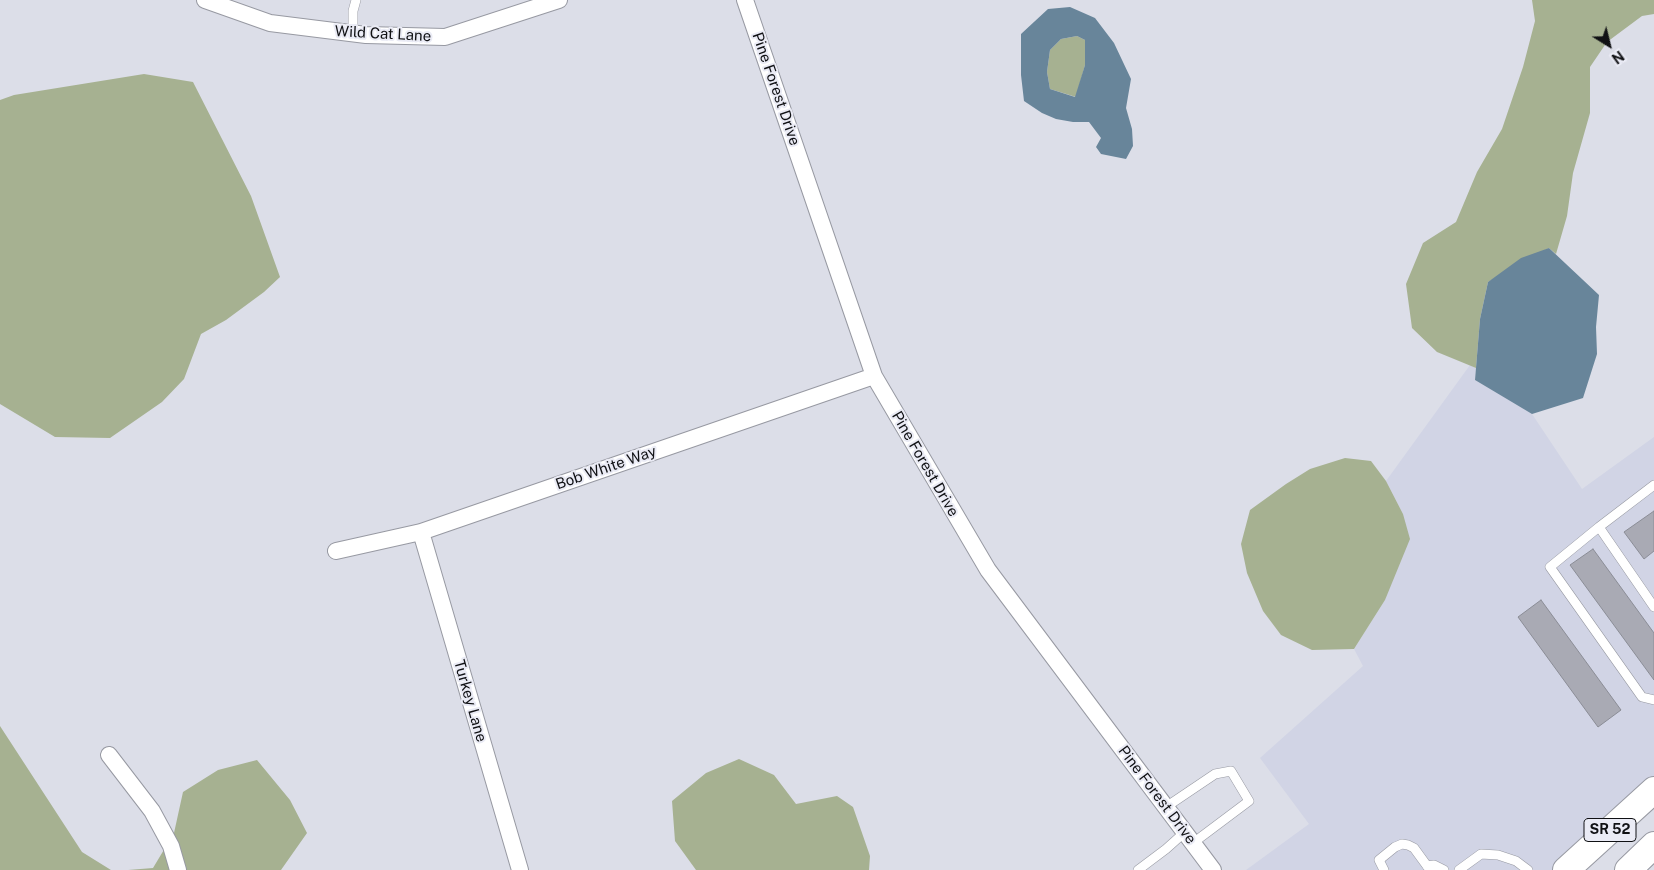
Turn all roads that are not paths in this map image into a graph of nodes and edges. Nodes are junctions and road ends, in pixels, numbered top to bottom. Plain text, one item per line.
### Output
1 (205, 0) edge
2 (356, 0) edge
3 (559, 0) edge
4 (745, 0) edge
5 (353, 34) junction
6 (874, 376) junction
7 (1654, 485) edge
8 (1599, 528) junction
9 (421, 532) junction
10 (336, 551) dead end
11 (1654, 607) edge
12 (1654, 700) edge
13 (109, 755) dead end
14 (1654, 790) edge
15 (1166, 807) junction
16 (1189, 838) junction
17 (1654, 845) edge
18 (1429, 868) edge
19 (1629, 869) edge
20 (178, 870) edge
21 (520, 870) edge
22 (1138, 870) edge
23 (1213, 870) edge
24 (1384, 870) edge
25 (1444, 870) edge
26 (1460, 870) edge
27 (1528, 870) edge
28 (1566, 870) edge

1 - 5 street, Wild Cat Lane
2 - 5 lane
3 - 5 street, Wild Cat Lane
4 - 6 street, Pine Forest Drive
6 - 9 street, Bob White Way
6 - 15 street, Pine Forest Drive
7 - 8 lane
8 - 11 lane
8 - 12 lane
9 - 10 street, Bob White Way
9 - 21 street, Turkey Lane
13 - 20 street
14 - 28 main road, SR 52
15 - 16 street, Pine Forest Drive
15 - 16 lane
16 - 22 lane
16 - 23 street, Pine Forest Drive
17 - 19 main road, SR 52
18 - 24 lane
18 - 25 lane
26 - 27 lane

